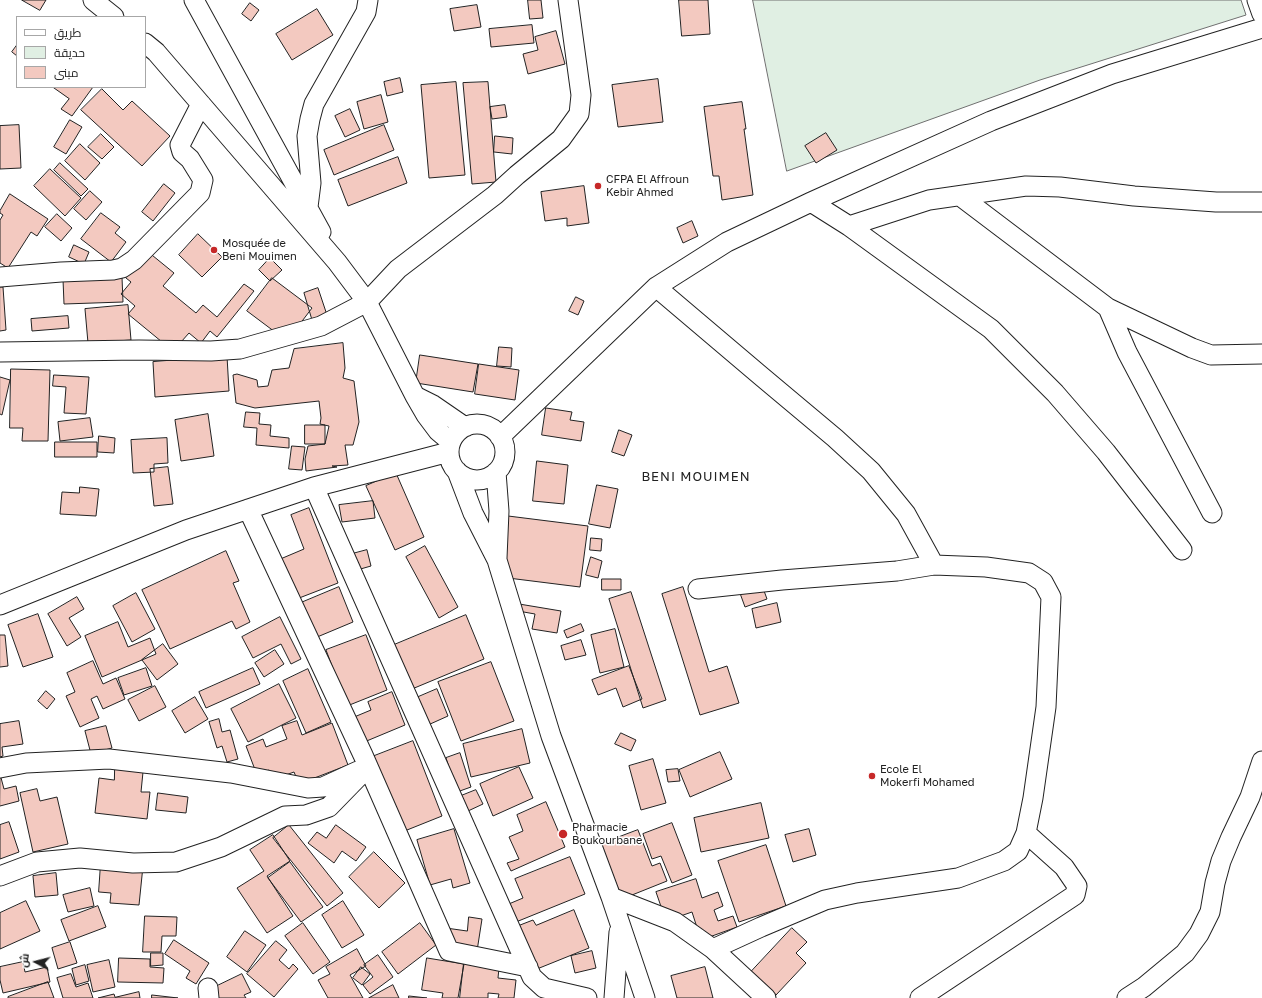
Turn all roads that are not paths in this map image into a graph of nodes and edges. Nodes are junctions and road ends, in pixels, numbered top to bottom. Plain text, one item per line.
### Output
1 (93, 0) edge
2 (194, 0) edge
3 (368, 0) edge
4 (568, 0) edge
5 (113, 16) edge
6 (1262, 28) edge
7 (146, 44) edge
8 (201, 104) junction
9 (960, 196) junction
10 (811, 202) junction
11 (1262, 202) edge
12 (308, 207) junction
13 (849, 226) junction
14 (337, 262) junction
15 (0, 277) edge
16 (656, 287) junction
17 (367, 302) junction
18 (1108, 308) junction
19 (0, 352) edge
20 (1262, 354) edge
21 (415, 396) junction
22 (465, 426) junction
23 (500, 436) junction
24 (450, 447) junction
25 (457, 471) junction
26 (496, 472) junction
27 (314, 487) junction
28 (248, 510) junction
29 (1212, 513) dead end
30 (1182, 550) dead end
31 (497, 560) junction
32 (934, 565) junction
33 (698, 589) dead end
34 (0, 605) edge
35 (1262, 761) edge
36 (368, 767) junction
37 (0, 768) edge
38 (1026, 833) junction
39 (0, 876) edge
40 (611, 897) junction
41 (620, 923) junction
42 (713, 949) junction
43 (528, 967) junction
44 (587, 998) edge
45 (614, 998) edge
46 (645, 998) edge
47 (766, 998) edge
48 (920, 998) edge
49 (1127, 998) edge

1 - 5 street
2 - 12 street
3 - 12 street
4 - 17 street
6 - 10 street
7 - 8 street
8 - 14 street
8 - 15 street
9 - 11 street
9 - 13 street
9 - 18 street
10 - 13 street
10 - 16 street
12 - 14 street
13 - 30 street
14 - 17 street
16 - 23 street
16 - 32 street
17 - 19 street
17 - 21 street
18 - 20 street
18 - 29 street
21 - 22 street
21 - 24 street
22 - 23 street
22 - 24 street
23 - 26 street
24 - 25 street
24 - 27 street
25 - 26 street
25 - 31 street
26 - 31 street
27 - 28 street
27 - 43 street
28 - 34 street
28 - 36 street
31 - 40 street
32 - 33 street
32 - 38 street
35 - 49 street
36 - 37 street
36 - 39 street
36 - 43 street
38 - 42 street
38 - 48 street
40 - 41 street
40 - 42 street
41 - 45 street
41 - 46 street
42 - 47 street
43 - 44 street

